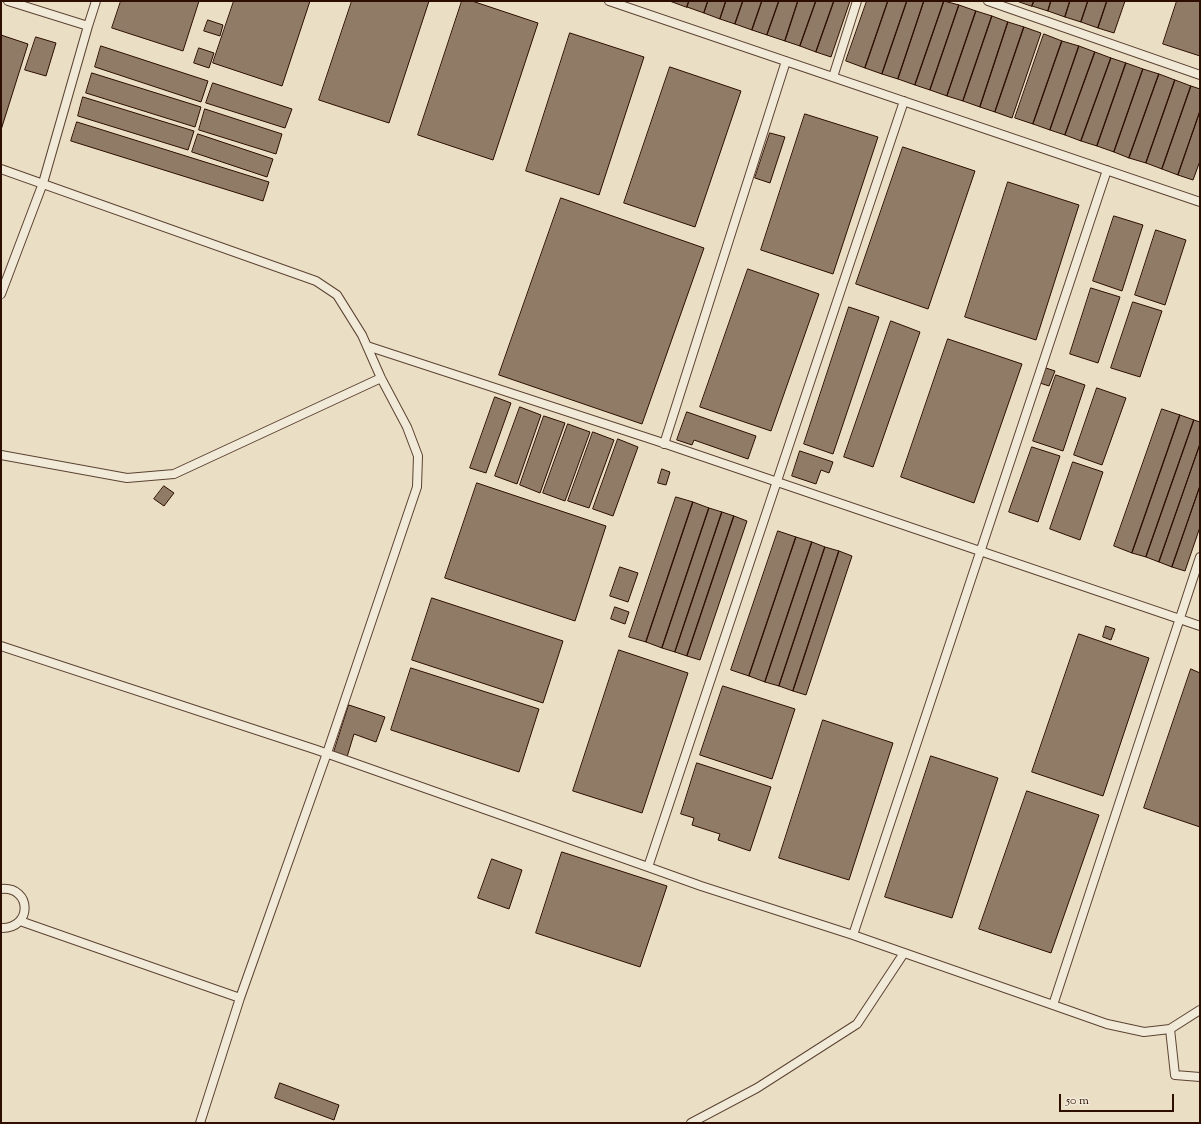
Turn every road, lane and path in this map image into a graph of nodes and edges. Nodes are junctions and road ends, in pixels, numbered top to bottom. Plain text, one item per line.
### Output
1 (8, 1) edge
2 (96, 1) edge
3 (609, 1) edge
4 (857, 1) edge
5 (988, 1) edge
6 (88, 26) junction
7 (786, 61) junction
8 (1200, 75) edge
9 (833, 77) junction
10 (904, 101) junction
11 (1, 168) edge
12 (1107, 170) junction
13 (43, 183) junction
14 (1200, 202) edge
15 (1, 294) edge
16 (367, 346) junction
17 (381, 378) junction
18 (664, 444) junction
19 (1, 455) edge
20 (777, 482) junction
21 (981, 552) junction
22 (1200, 557) edge
23 (1178, 619) junction
24 (1200, 626) edge
25 (1, 646) edge
26 (328, 753) junction
27 (648, 866) junction
28 (1, 889) edge
29 (20, 921) junction
30 (1, 928) edge
31 (853, 935) junction
32 (904, 953) junction
33 (240, 998) junction
34 (1053, 1005) junction
35 (1200, 1010) edge
36 (1170, 1029) junction
37 (1200, 1077) edge
38 (200, 1123) edge
39 (691, 1123) edge

1 - 6 lane
2 - 6 lane
3 - 7 lane
4 - 9 lane
5 - 8 lane
6 - 13 lane
7 - 9 lane
7 - 18 lane
9 - 10 lane
10 - 12 lane
10 - 20 lane
11 - 13 lane
12 - 14 lane
12 - 21 lane
13 - 15 lane
13 - 16 lane
16 - 17 lane
16 - 18 lane
17 - 19 lane
17 - 26 lane
18 - 20 lane
20 - 21 lane
20 - 27 lane
21 - 23 lane
21 - 31 lane
22 - 23 lane
23 - 24 lane
23 - 34 lane
25 - 26 lane
26 - 27 lane
26 - 33 lane
27 - 31 lane
28 - 29 lane
29 - 30 lane
29 - 33 lane
31 - 32 lane
32 - 34 lane
32 - 39 lane
33 - 38 lane
34 - 36 lane
35 - 36 lane
36 - 37 lane

